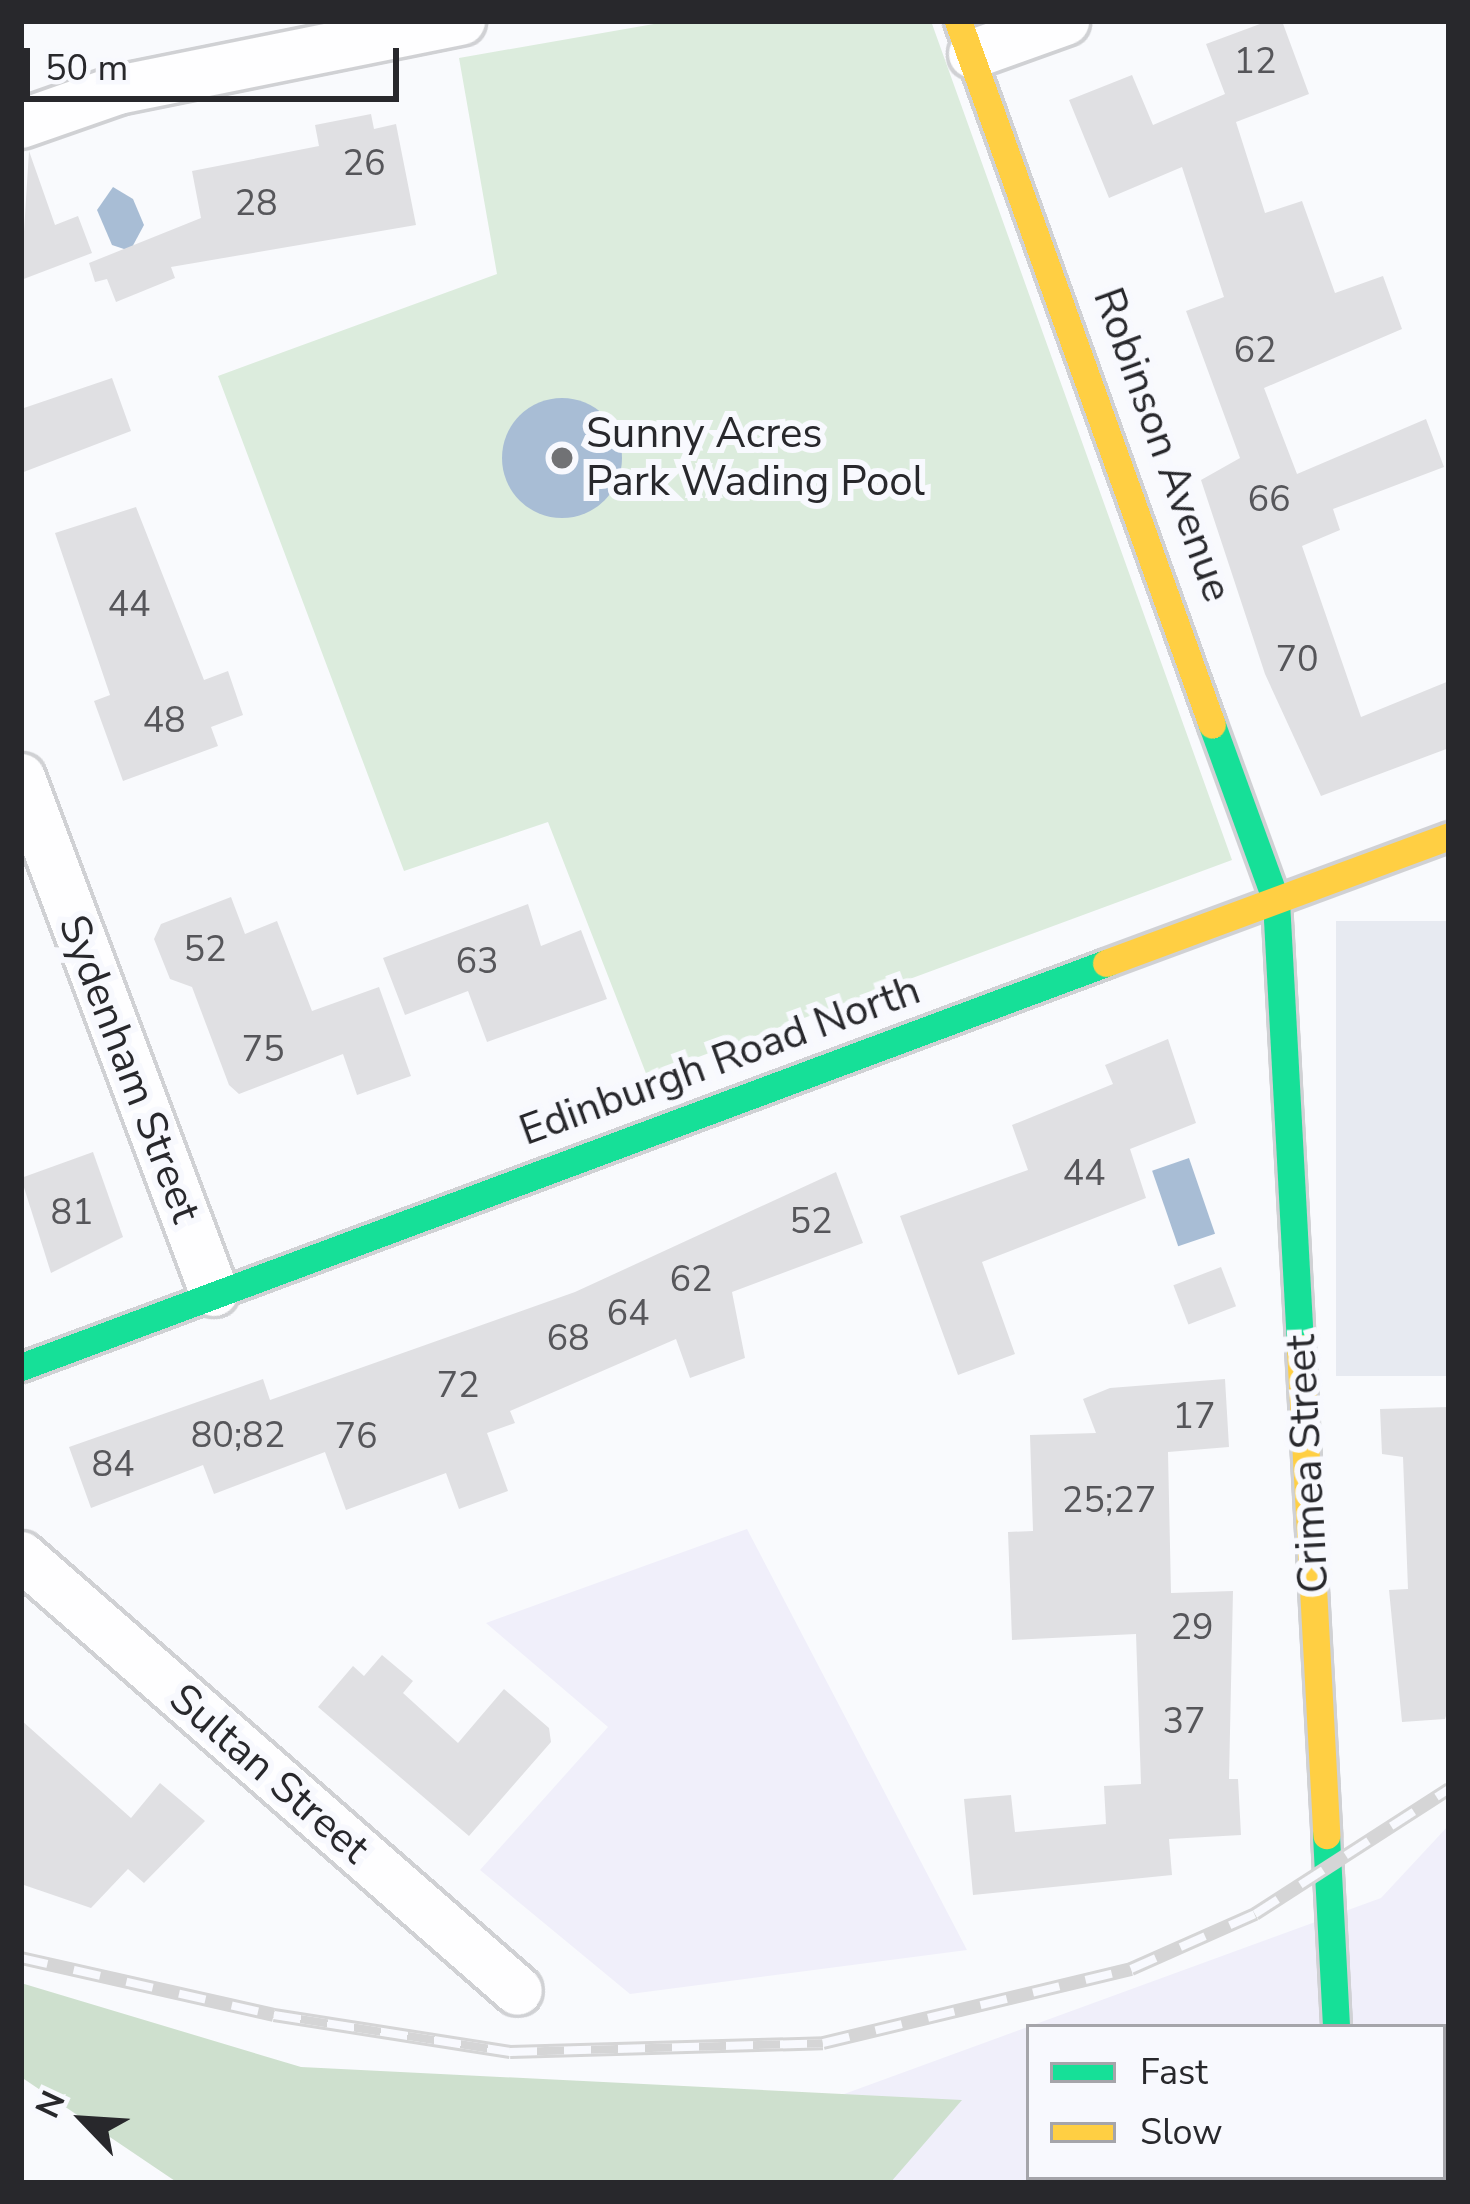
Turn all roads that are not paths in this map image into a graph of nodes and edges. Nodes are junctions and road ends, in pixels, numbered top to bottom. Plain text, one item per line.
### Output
1 (1065, 21) edge
2 (436, 23) edge
3 (965, 38) edge
4 (21, 124) edge
5 (21, 778) edge
6 (1449, 836) edge
7 (35, 858) edge
8 (1276, 902) junction
9 (214, 1292) junction
10 (21, 1367) edge
11 (21, 1556) edge
12 (518, 1991) dead end
13 (1336, 2024) edge

1 - 3 street
2 - 4 street
3 - 8 street, Robinson Avenue
5 - 7 street, Sydenham Street
6 - 8 street, Edinburgh Road North
7 - 9 street, Sydenham Street
8 - 9 street, Edinburgh Road North
8 - 13 street, Crimea Street
9 - 10 street, Edinburgh Road North
11 - 12 street, Sultan Street

